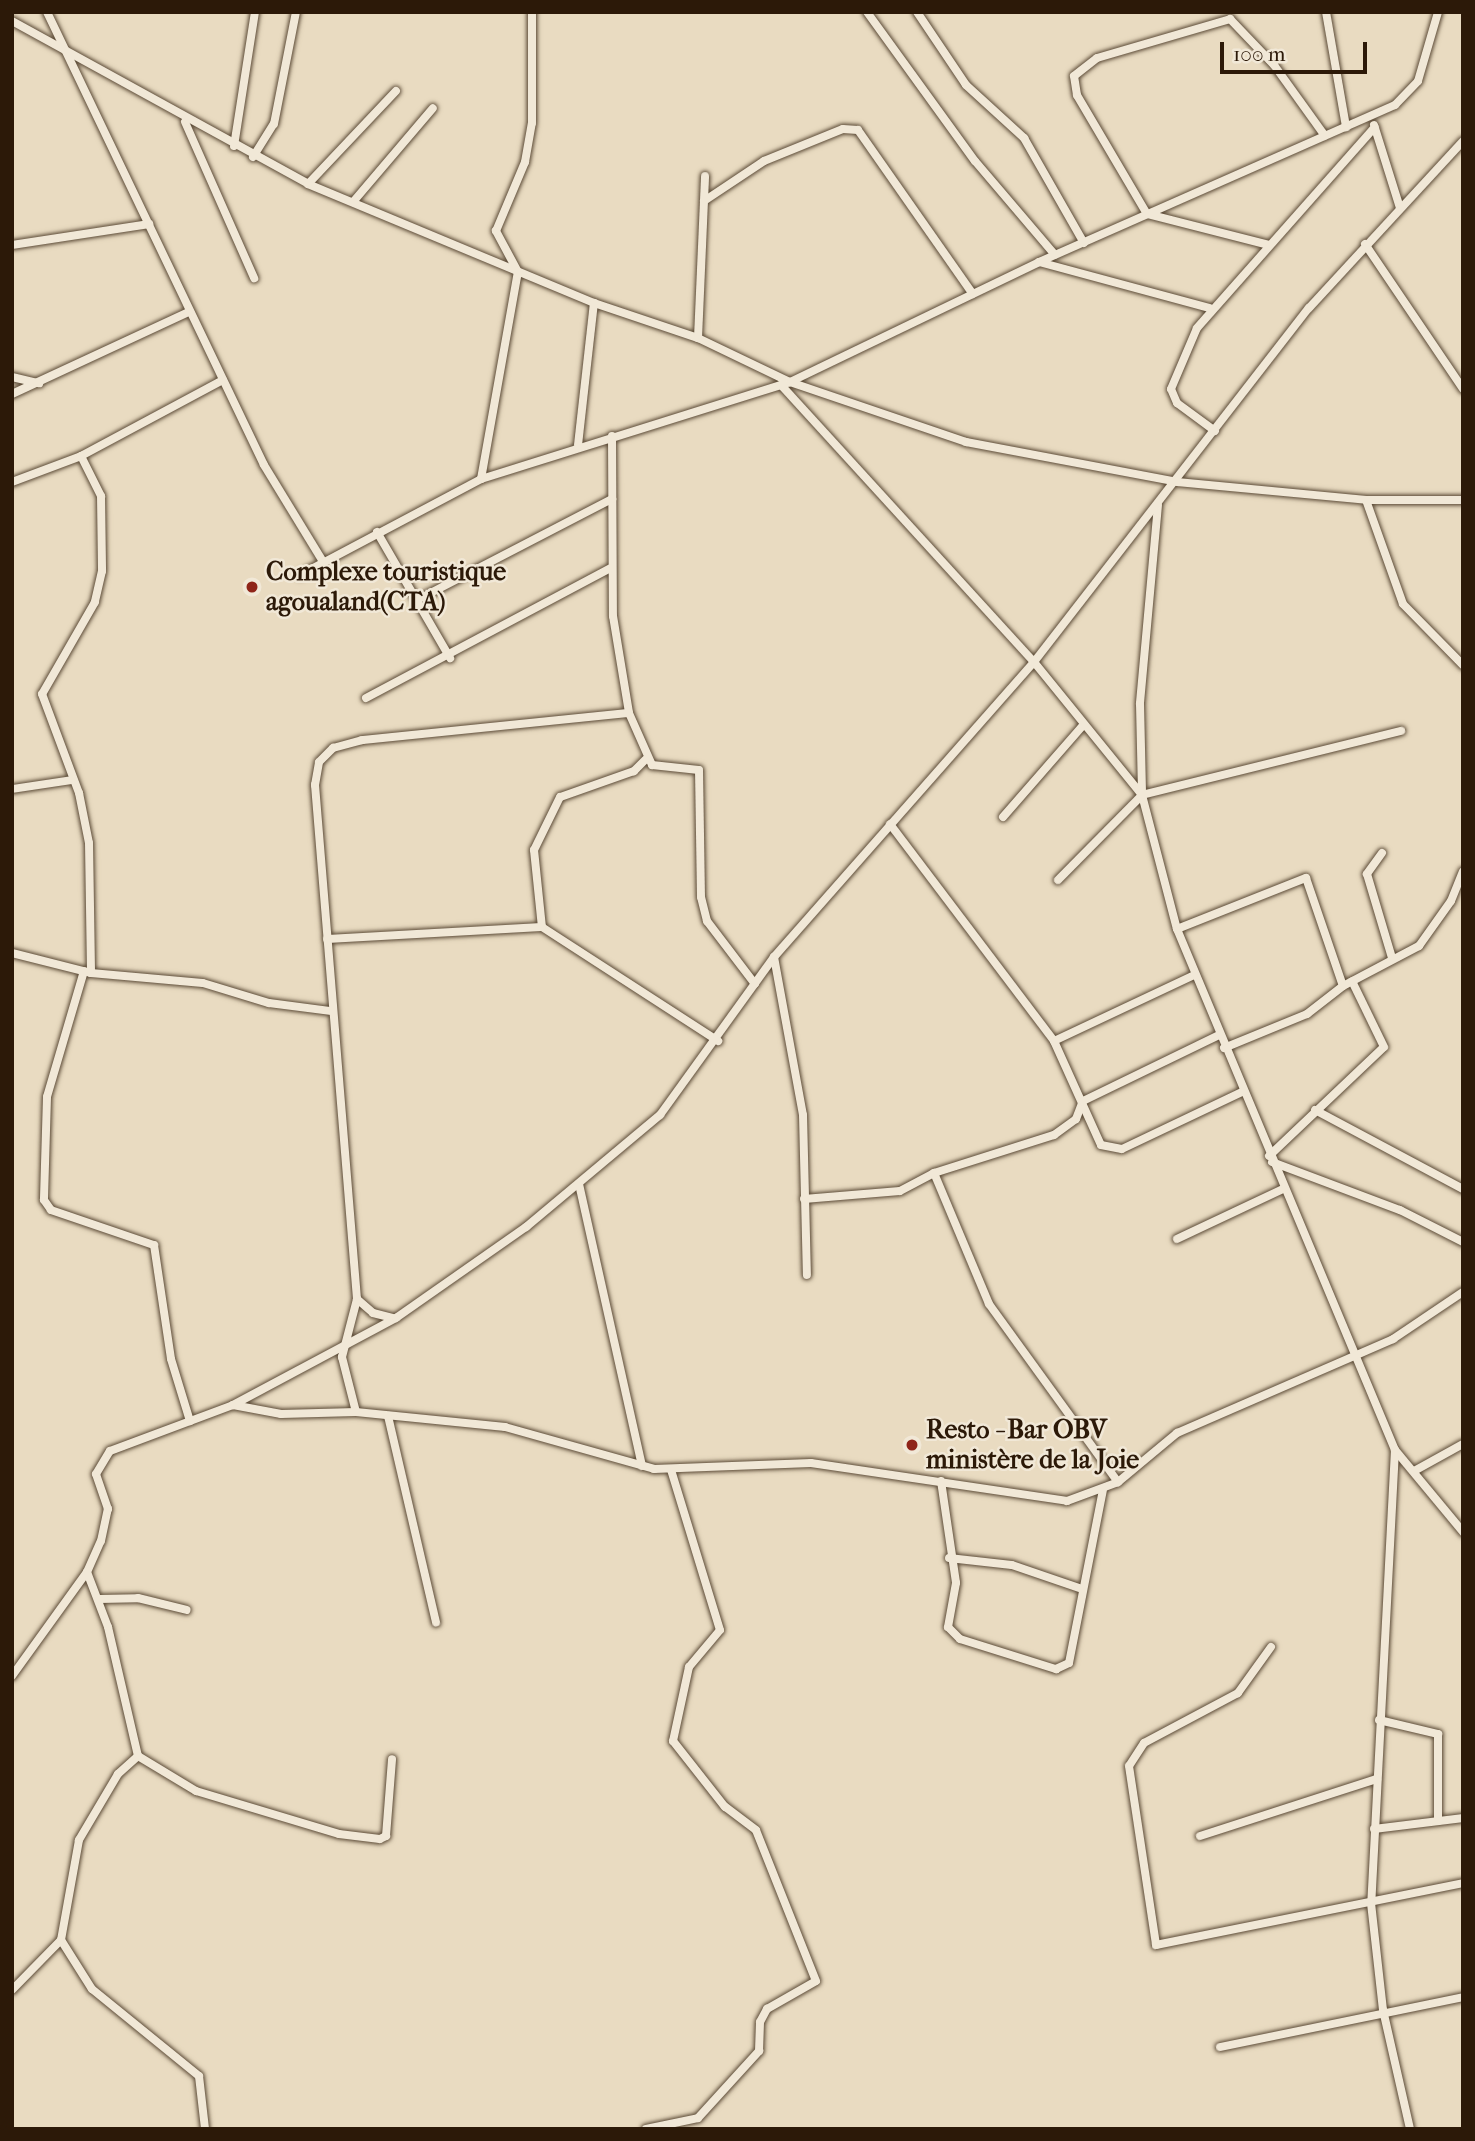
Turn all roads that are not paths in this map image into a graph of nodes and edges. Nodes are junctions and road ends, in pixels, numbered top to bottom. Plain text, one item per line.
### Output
1 (47, 12) edge
2 (254, 12) edge
3 (296, 12) edge
4 (531, 12) edge
5 (867, 12) edge
6 (917, 12) edge
7 (1326, 12) edge
8 (1437, 12) edge
9 (12, 21) edge
10 (72, 55) junction
11 (396, 91) dead end
12 (433, 108) dead end
13 (1372, 116) junction
14 (185, 121) junction
15 (1346, 127) junction
16 (1375, 127) junction
17 (1325, 136) junction
18 (1463, 141) edge
19 (234, 146) junction
20 (253, 157) junction
21 (705, 176) dead end
22 (308, 184) junction
23 (704, 201) junction
24 (353, 202) junction
25 (1400, 208) junction
26 (1147, 214) junction
27 (149, 224) junction
28 (1084, 243) junction
29 (1365, 244) junction
30 (12, 245) edge
31 (1269, 246) junction
32 (1055, 255) junction
33 (1039, 262) junction
34 (518, 272) junction
35 (254, 278) dead end
36 (973, 294) junction
37 (594, 303) junction
38 (1210, 308) junction
39 (189, 312) junction
40 (698, 338) junction
41 (12, 377) edge
42 (223, 380) junction
43 (39, 383) junction
44 (785, 383) junction
45 (1463, 388) edge
46 (12, 394) edge
47 (1215, 430) junction
48 (612, 436) junction
49 (578, 445) junction
50 (81, 456) junction
51 (481, 479) junction
52 (12, 482) edge
53 (1177, 482) junction
54 (612, 499) junction
55 (1366, 500) junction
56 (1463, 500) edge
57 (1157, 505) junction
58 (377, 532) junction
59 (322, 560) junction
60 (610, 568) junction
61 (300, 575) dead end
62 (417, 600) junction
63 (450, 658) junction
64 (1034, 662) junction
65 (1463, 665) edge
66 (366, 698) dead end
67 (629, 713) junction
68 (1084, 724) junction
69 (1401, 731) dead end
70 (645, 760) junction
71 (72, 779) junction
72 (12, 789) edge
73 (1142, 796) junction
74 (1003, 817) dead end
75 (890, 824) junction
76 (1382, 853) dead end
77 (1463, 871) edge
78 (1058, 880) dead end
79 (542, 926) junction
80 (1177, 929) junction
81 (327, 939) junction
82 (12, 953) edge
83 (774, 957) junction
84 (1392, 958) junction
85 (88, 972) junction
86 (1194, 975) junction
87 (1352, 981) junction
88 (755, 984) junction
89 (1343, 986) junction
90 (331, 1011) junction
91 (1219, 1035) junction
92 (718, 1041) junction
93 (1055, 1041) junction
94 (1224, 1048) junction
95 (1242, 1092) junction
96 (1083, 1101) junction
97 (1315, 1110) junction
98 (1270, 1159) junction
99 (934, 1173) junction
100 (579, 1184) junction
101 (1283, 1189) junction
102 (1463, 1189) edge
103 (804, 1199) junction
104 (1177, 1239) dead end
105 (1463, 1242) edge
106 (807, 1275) dead end
107 (1463, 1292) edge
108 (357, 1299) junction
109 (396, 1318) junction
110 (344, 1348) junction
111 (1358, 1356) junction
112 (233, 1405) junction
113 (356, 1412) junction
114 (388, 1416) junction
115 (190, 1420) junction
116 (1463, 1444) edge
117 (1395, 1450) junction
118 (642, 1466) junction
119 (671, 1470) junction
120 (1414, 1471) junction
121 (941, 1481) junction
122 (1118, 1482) junction
123 (1103, 1490) junction
124 (1463, 1532) edge
125 (949, 1558) junction
126 (87, 1572) junction
127 (1079, 1588) junction
128 (99, 1599) junction
129 (187, 1610) dead end
130 (436, 1622) dead end
131 (1271, 1647) dead end
132 (12, 1676) edge
133 (1379, 1720) junction
134 (138, 1756) junction
135 (392, 1759) dead end
136 (1377, 1779) junction
137 (1463, 1818) edge
138 (1438, 1822) junction
139 (1374, 1829) junction
140 (1200, 1836) dead end
141 (1463, 1883) edge
142 (1371, 1903) junction
143 (61, 1940) junction
144 (12, 1990) edge
145 (1463, 1997) edge
146 (1383, 2010) junction
147 (1220, 2047) dead end
148 (205, 2129) edge
149 (646, 2129) edge
150 (1410, 2129) edge

1 - 10 street
2 - 19 street
3 - 20 street
4 - 34 street
5 - 32 street
6 - 28 street
7 - 15 street
8 - 13 street
9 - 10 street
10 - 14 street
10 - 27 street
11 - 22 street
12 - 24 street
13 - 15 street
13 - 16 street
14 - 19 street
14 - 35 street
15 - 17 street
16 - 25 street
16 - 31 street
17 - 26 street
17 - 26 street
18 - 25 street
19 - 20 street
20 - 22 street
21 - 23 street
22 - 24 street
23 - 36 street
23 - 40 street
24 - 34 street
25 - 29 street
26 - 28 street
26 - 31 street
27 - 30 street
27 - 39 street
28 - 32 street
29 - 45 street
29 - 47 street
31 - 38 street
32 - 33 street
33 - 36 street
33 - 38 street
34 - 37 street
34 - 51 street
36 - 44 street
37 - 40 street
37 - 49 street
38 - 47 street
39 - 42 street
39 - 43 street
40 - 44 street
41 - 43 street
42 - 50 street
42 - 59 street
43 - 46 street
44 - 48 street
44 - 53 street
44 - 64 street
47 - 53 street
48 - 49 street
48 - 54 street
49 - 51 street
50 - 52 street
50 - 71 street
51 - 58 street
53 - 55 street
53 - 57 street
54 - 60 street
54 - 62 street
55 - 56 street
55 - 65 street
57 - 64 street
57 - 73 street
58 - 59 street
58 - 62 street
59 - 61 street
60 - 63 street
60 - 67 street
62 - 63 street
63 - 66 street
64 - 68 street
64 - 75 street
67 - 70 street
67 - 81 street
68 - 73 street
68 - 74 street
69 - 73 street
70 - 79 street
70 - 88 street
71 - 72 street
71 - 85 street
73 - 78 street
73 - 80 street
75 - 83 street
75 - 93 street
76 - 84 street
77 - 84 street
79 - 81 street
79 - 92 street
80 - 86 street
80 - 89 street
81 - 90 street
82 - 85 street
83 - 88 street
83 - 103 street
84 - 87 street
85 - 90 street
85 - 115 street
86 - 91 street
86 - 93 street
87 - 89 street
87 - 97 street
88 - 92 street
89 - 94 street
90 - 108 street
91 - 94 street
91 - 96 street
92 - 100 street
93 - 96 street
94 - 95 street
95 - 96 street
95 - 98 street
96 - 99 street
97 - 98 street
97 - 102 street
98 - 101 street
98 - 105 street
99 - 103 street
99 - 122 street
100 - 109 street
100 - 118 street
101 - 104 street
101 - 111 street
103 - 106 street
107 - 111 street
108 - 109 street
108 - 110 street
109 - 110 street
110 - 112 street
110 - 113 street
111 - 117 street
111 - 122 street
112 - 113 street
112 - 115 street
113 - 114 street
114 - 118 street
114 - 130 street
115 - 126 street
116 - 120 street
117 - 120 street
117 - 133 street
118 - 119 street
119 - 121 street
119 - 149 street
120 - 124 street
121 - 123 street
121 - 125 street
122 - 123 street
123 - 127 street
125 - 127 street
125 - 127 street
126 - 128 street
126 - 132 street
128 - 129 street
128 - 134 street
131 - 142 street
133 - 136 street
133 - 138 street
134 - 135 street
134 - 143 street
136 - 139 street
136 - 140 street
137 - 138 street
138 - 139 street
139 - 142 street
141 - 142 street
142 - 146 street
143 - 144 street
143 - 148 street
145 - 146 street
146 - 147 street
146 - 150 street

